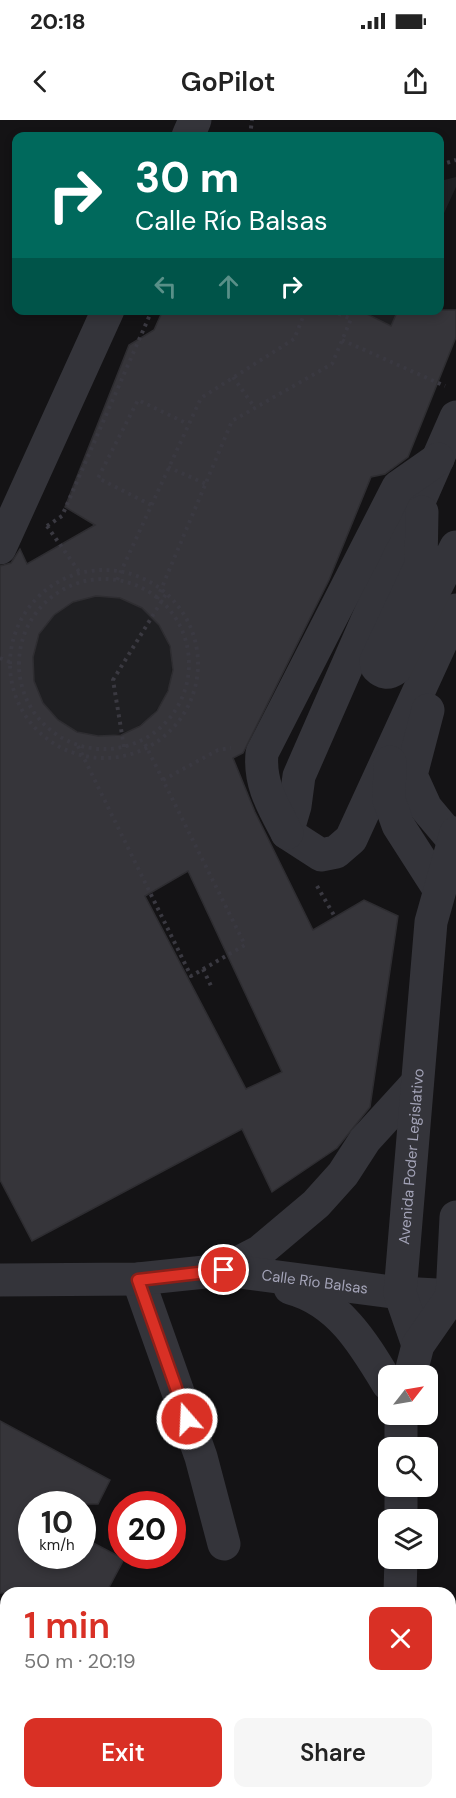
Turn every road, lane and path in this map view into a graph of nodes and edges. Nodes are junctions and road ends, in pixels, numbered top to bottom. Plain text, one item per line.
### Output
1 (106, 315) edge
2 (150, 315) edge
3 (304, 315) edge
4 (342, 315) edge
5 (342, 340) junction
6 (233, 377) junction
7 (456, 391) edge
8 (255, 408) junction
9 (456, 417) edge
10 (189, 424) junction
11 (438, 459) junction
12 (168, 467) junction
13 (206, 484) junction
14 (422, 498) junction
15 (151, 505) junction
16 (47, 526) junction
17 (38, 532) dead end
18 (456, 547) edge
19 (0, 548) edge
20 (80, 573) junction
21 (117, 580) junction
22 (166, 594) junction
23 (157, 599) junction
24 (456, 610) edge
25 (456, 629) edge
26 (0, 658) edge
27 (10, 662) junction
28 (143, 740) junction
29 (78, 746) junction
30 (124, 747) junction
31 (237, 747) dead end
32 (390, 754) junction
33 (163, 780) junction
34 (287, 833) junction
35 (454, 836) edge
36 (439, 889) junction
37 (203, 969) junction
38 (212, 988) dead end
39 (417, 1083) junction
40 (456, 1217) edge
41 (224, 1270) junction
42 (0, 1280) edge
43 (138, 1280) junction
44 (400, 1293) junction
45 (454, 1296) edge
46 (418, 1345) junction
47 (413, 1365) edge
48 (378, 1368) edge
49 (224, 1544) dead end
50 (400, 1569) edge
51 (400, 1587) edge

1 - 19 street
2 - 16 path
3 - 6 path
4 - 5 path
5 - 7 path
5 - 8 path
6 - 8 path
6 - 10 path
8 - 13 path
9 - 11 street
10 - 12 path
10 - 15 path
11 - 14 street
11 - 34 street
12 - 13 path
12 - 15 path
13 - 23 path
14 - 18 street
14 - 34 street
15 - 21 path
16 - 17 path
16 - 20 path
20 - 22 path
20 - 27 path
21 - 23 path
21 - 29 path
22 - 27 path
22 - 30 path
23 - 28 path
24 - 32 street
25 - 35 street
26 - 27 path
28 - 30 path
28 - 33 path
29 - 30 path
29 - 37 path
31 - 33 path
32 - 34 street
32 - 36 street
33 - 37 path
35 - 36 street, Avenida Poder Legislativo
36 - 39 street, Avenida Poder Legislativo
37 - 38 path
39 - 41 street
39 - 44 street, Avenida Poder Legislativo
40 - 45 street
41 - 43 street, Calle Río Balsas
41 - 44 street, Calle Río Balsas
41 - 48 street
42 - 43 street, Calle Río Balsas
43 - 49 street
44 - 45 street, Calle Río Balsas
44 - 46 street, Avenida Poder Legislativo
45 - 46 street
46 - 47 street
50 - 51 street

